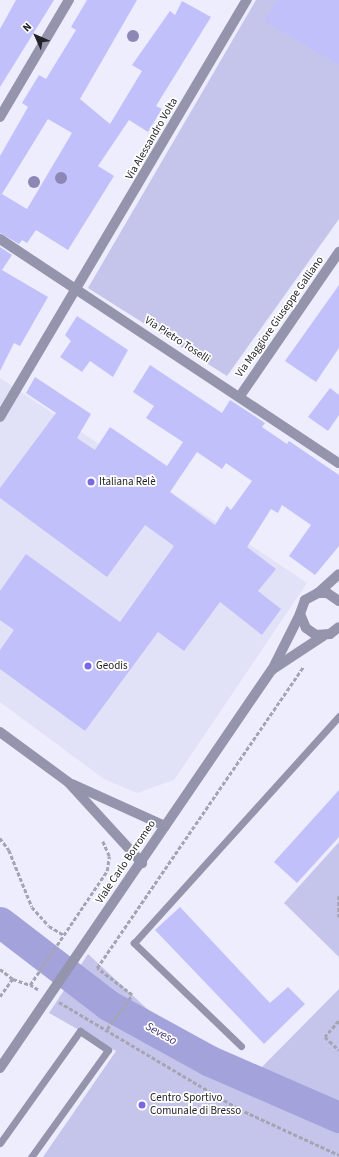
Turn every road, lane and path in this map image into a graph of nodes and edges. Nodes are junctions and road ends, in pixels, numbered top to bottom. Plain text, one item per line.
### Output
1 (69, 0) edge
2 (247, 0) edge
3 (0, 117) edge
4 (0, 239) edge
5 (339, 252) edge
6 (77, 290) junction
7 (240, 396) junction
8 (0, 417) edge
9 (339, 463) edge
10 (339, 575) edge
11 (318, 593) junction
12 (336, 598) edge
13 (300, 614) junction
14 (339, 627) edge
15 (323, 636) junction
16 (308, 660) dead end
17 (272, 670) junction
18 (339, 716) edge
19 (0, 732) edge
20 (68, 782) junction
21 (165, 826) junction
22 (100, 836) dead end
23 (0, 838) edge
24 (142, 862) junction
25 (339, 896) edge
26 (339, 918) edge
27 (64, 935) junction
28 (0, 969) edge
29 (13, 979) junction
30 (30, 985) junction
31 (51, 993) junction
32 (0, 997) edge
33 (339, 1021) edge
34 (107, 1029) junction
35 (241, 1046) dead end
36 (339, 1050) edge
37 (0, 1068) edge
38 (0, 1143) edge
39 (339, 1155) edge
40 (31, 1157) edge

1 - 3 street
2 - 6 street, Via Alessandro Volta
4 - 6 street, Via Pietro Toselli
5 - 7 street, Via Maggiore Giuseppe Galliano
6 - 7 street, Via Pietro Toselli
6 - 8 street, Via Alessandro Volta
7 - 9 street, Via Pietro Toselli
10 - 11 street, Viale Carlo Borromeo
10 - 12 street
11 - 12 street
11 - 13 street, Viale Carlo Borromeo
13 - 15 street
13 - 17 street, Viale Carlo Borromeo
14 - 15 street, Viale Carlo Borromeo
15 - 17 street, Viale Carlo Borromeo
16 - 34 path
17 - 21 street, Viale Carlo Borromeo
18 - 35 lane
19 - 20 street
20 - 21 street
20 - 24 street
21 - 24 street, Viale Carlo Borromeo
22 - 27 path
23 - 27 path
24 - 31 street, Viale Carlo Borromeo
25 - 26 path
27 - 30 path
28 - 29 path
29 - 30 path
29 - 32 path
30 - 31 path
31 - 34 path
31 - 37 street, Viale Carlo Borromeo
33 - 36 path
34 - 39 path
38 - 40 lane

